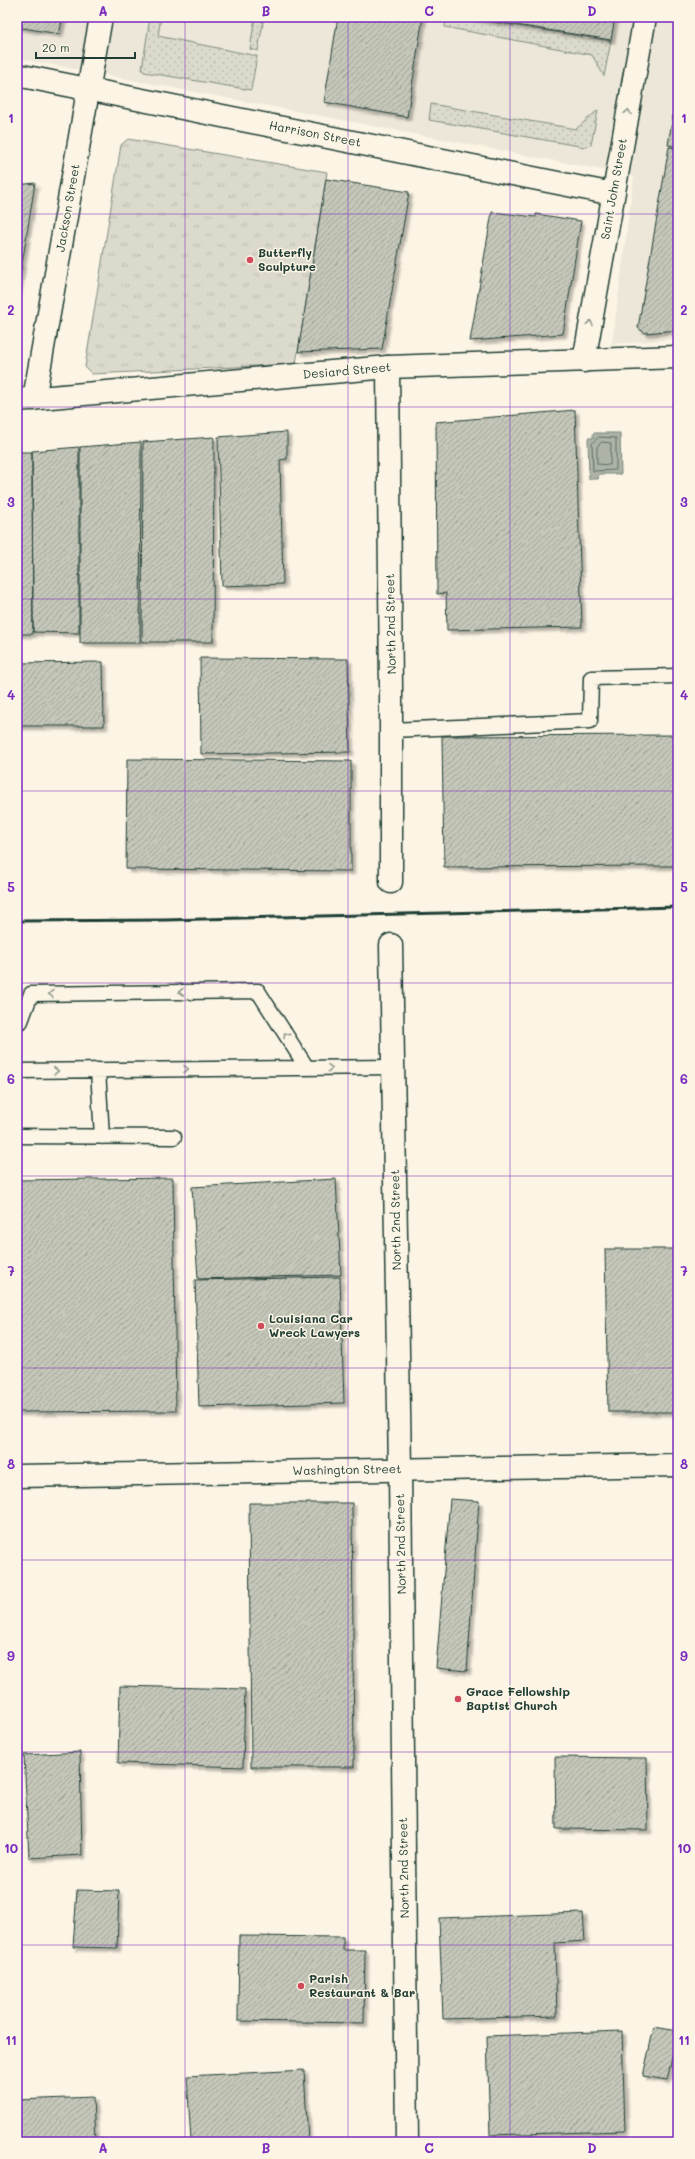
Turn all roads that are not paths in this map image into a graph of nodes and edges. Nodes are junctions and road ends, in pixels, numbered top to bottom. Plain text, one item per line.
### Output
1 (101, 17) edge
2 (645, 17) edge
3 (17, 75) edge
4 (88, 89) junction
5 (614, 194) junction
6 (678, 357) edge
7 (584, 361) junction
8 (388, 367) junction
9 (25, 399) edge
10 (678, 676) edge
11 (391, 730) junction
12 (391, 882) dead end
13 (391, 945) dead end
14 (17, 1021) edge
15 (393, 1067) junction
16 (307, 1068) junction
17 (98, 1070) junction
18 (17, 1071) edge
19 (17, 1136) edge
20 (102, 1136) junction
21 (174, 1137) dead end
22 (678, 1465) edge
23 (400, 1470) junction
24 (17, 1476) edge
25 (407, 2142) edge

1 - 4 street, Jackson Street
5 -> 2 street, Saint John Street
3 - 4 street, Harrison Street
4 - 5 street, Harrison Street
4 - 9 street, Jackson Street
7 -> 5 street, Saint John Street
6 - 7 street, Desiard Street
7 - 8 street, Desiard Street
8 - 9 street, Desiard Street
8 - 11 street, North 2nd Street
10 - 11 lane
11 - 12 street, North 2nd Street
13 - 15 street, North 2nd Street
16 -> 14 lane
16 -> 15 lane
15 - 23 street, North 2nd Street
17 -> 16 lane
18 -> 17 lane
17 - 20 lane
19 - 20 lane
20 - 21 lane
22 - 23 street, Washington Street
23 - 24 street, Washington Street
23 - 25 street, North 2nd Street

